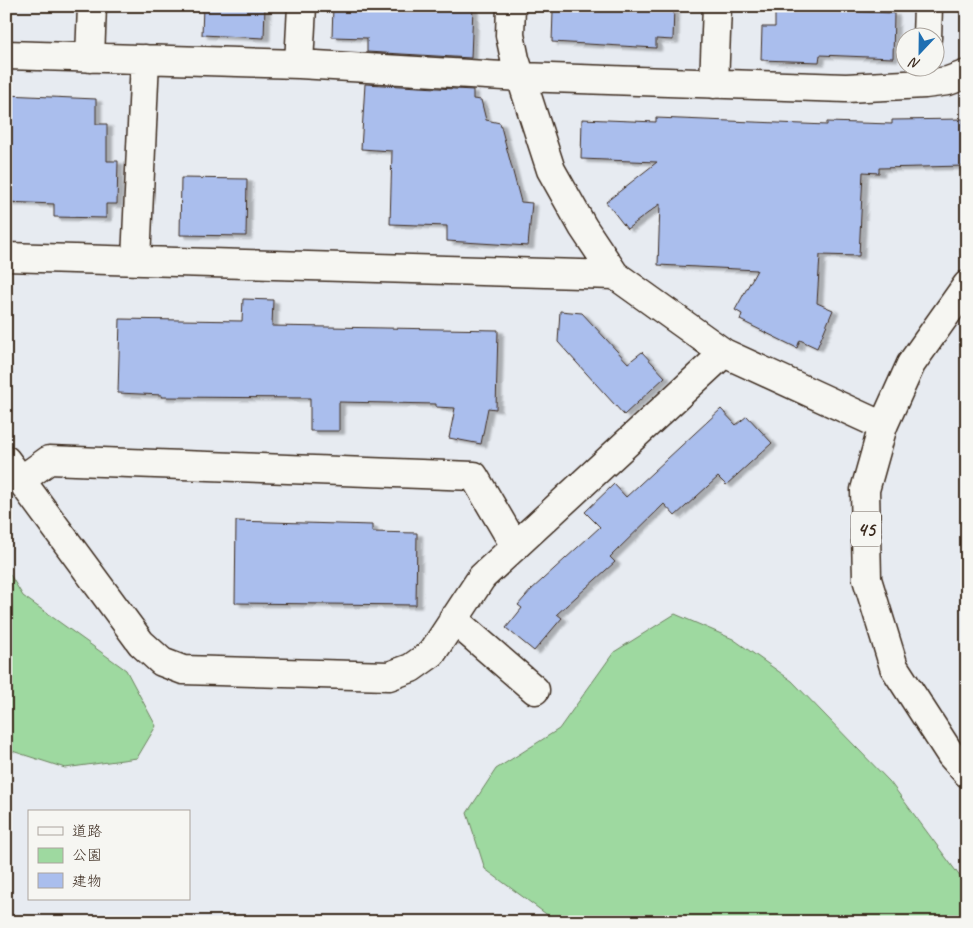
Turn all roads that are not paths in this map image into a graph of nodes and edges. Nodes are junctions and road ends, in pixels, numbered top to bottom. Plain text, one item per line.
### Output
1 (92, 6) edge
2 (302, 6) edge
3 (511, 6) edge
4 (717, 6) edge
5 (928, 6) edge
6 (927, 28) edge
7 (6, 55) edge
8 (90, 58) junction
9 (145, 59) junction
10 (299, 64) junction
11 (967, 74) edge
12 (521, 77) junction
13 (913, 78) edge
14 (935, 78) edge
15 (714, 84) junction
16 (6, 256) edge
17 (136, 260) junction
18 (615, 274) junction
19 (967, 285) edge
20 (724, 353) junction
21 (883, 426) junction
22 (14, 470) edge
23 (516, 546) junction
24 (453, 619) junction
25 (535, 690) dead end
26 (967, 773) edge

1 - 8 street
2 - 10 street
3 - 12 street
4 - 15 street
5 - 6 street
7 - 8 street
8 - 9 street
9 - 10 street
9 - 17 street
10 - 12 street
11 - 14 street
12 - 15 street
12 - 18 street
13 - 15 street
16 - 17 street
17 - 18 street
18 - 20 street
19 - 21 street, 45
20 - 21 street
20 - 23 street
21 - 26 street, 45
22 - 23 street
22 - 24 street
23 - 24 street
24 - 25 street

